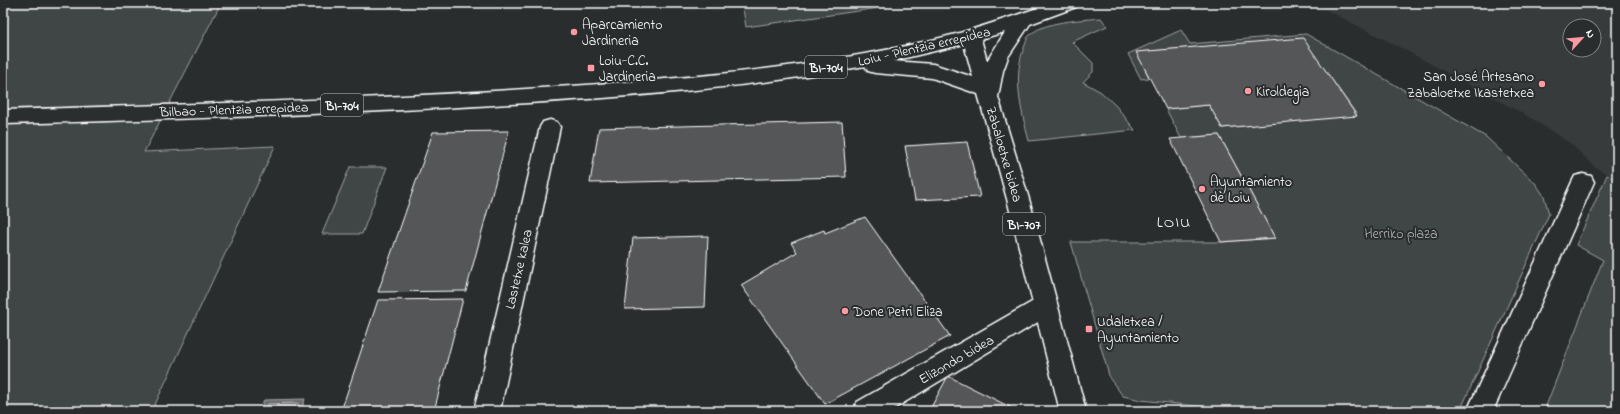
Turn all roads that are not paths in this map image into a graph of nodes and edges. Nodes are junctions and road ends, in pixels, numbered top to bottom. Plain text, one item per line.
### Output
1 (1070, 3) edge
2 (1022, 20) junction
3 (971, 38) junction
4 (846, 64) junction
5 (680, 85) joint
6 (987, 94) junction
7 (3, 117) edge
8 (550, 127) dead end
9 (1583, 182) dead end
10 (1045, 306) junction
11 (487, 411) edge
12 (866, 411) edge
13 (1073, 411) edge
14 (1480, 411) edge

1 - 2 main road, Loiu - Plentzia errepidea
2 - 3 main road, Loiu - Plentzia errepidea
2 - 6 main road
3 - 4 main road, Loiu - Plentzia errepidea / BI-704
3 - 6 main road, Zabaloetxe bidea / BI-707
4 - 5 main road, Loiu - Plentzia errepidea / BI-704
4 - 6 main road
5 - 7 main road, Bilbao - Plentzia errepidea / BI-704
6 - 10 main road, Zabaloetxe bidea / BI-707
8 - 11 main road, Lastetxe kalea
9 - 14 main road
10 - 12 main road, Elizondo bidea
10 - 13 main road, Zabaloetxe bidea / BI-707

